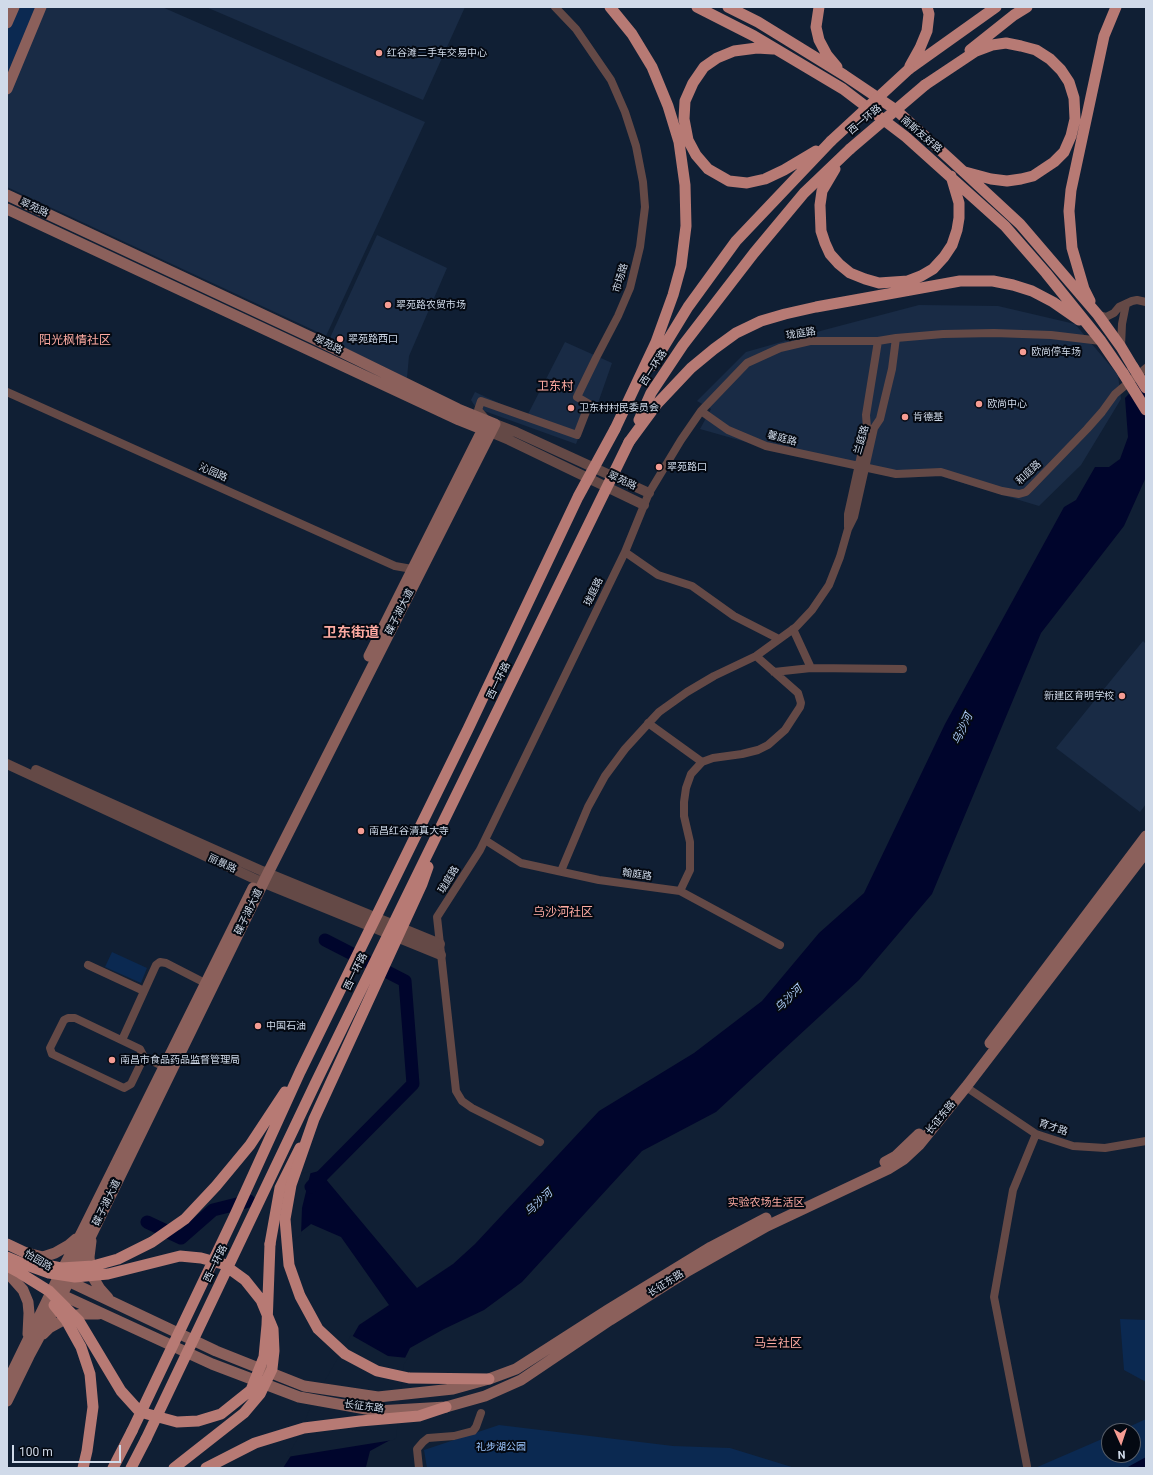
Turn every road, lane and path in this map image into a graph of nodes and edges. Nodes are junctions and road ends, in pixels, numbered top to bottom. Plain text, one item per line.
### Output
1 (14, 7) edge
2 (41, 7) edge
3 (555, 7) edge
4 (610, 7) edge
5 (697, 7) edge
6 (728, 7) edge
7 (818, 7) edge
8 (927, 7) edge
9 (996, 7) edge
10 (1027, 7) edge
11 (1116, 7) edge
12 (7, 22) edge
13 (777, 49) junction
14 (909, 68) junction
15 (844, 75) junction
16 (925, 85) junction
17 (7, 89) edge
18 (831, 141) junction
19 (850, 148) junction
20 (963, 171) junction
21 (950, 176) junction
22 (7, 195) edge
23 (7, 209) edge
24 (1146, 302) edge
25 (1126, 304) junction
26 (1098, 315) junction
27 (1091, 329) junction
28 (896, 338) junction
29 (878, 341) junction
30 (1101, 341) junction
31 (1121, 347) junction
32 (1146, 368) edge
33 (1146, 388) edge
34 (7, 392) edge
35 (1146, 410) edge
36 (701, 411) junction
37 (489, 426) junction
38 (615, 429) junction
39 (629, 442) junction
40 (862, 468) junction
41 (649, 493) junction
42 (644, 505) junction
43 (625, 552) junction
44 (412, 570) junction
45 (793, 629) junction
46 (779, 639) junction
47 (756, 656) junction
48 (811, 668) junction
49 (903, 669) dead end
50 (774, 672) junction
51 (648, 723) junction
52 (7, 757) edge
53 (702, 762) junction
54 (7, 764) edge
55 (444, 819) junction
56 (1146, 836) edge
57 (485, 840) junction
58 (1146, 852) edge
59 (561, 871) junction
60 (263, 877) junction
61 (680, 891) junction
62 (440, 944) junction
63 (780, 945) dead end
64 (442, 955) junction
65 (88, 965) dead end
66 (205, 983) junction
67 (144, 991) junction
68 (122, 1040) junction
69 (144, 1056) junction
70 (164, 1067) junction
71 (300, 1072) junction
72 (966, 1087) junction
73 (314, 1119) junction
74 (1036, 1134) junction
75 (1146, 1141) edge
76 (540, 1142) dead end
77 (95, 1226) junction
78 (82, 1232) junction
79 (7, 1244) edge
80 (26, 1253) junction
81 (7, 1255) edge
82 (7, 1266) edge
83 (7, 1271) edge
84 (64, 1278) junction
85 (57, 1293) junction
86 (110, 1300) junction
87 (103, 1314) junction
88 (33, 1339) junction
89 (489, 1379) junction
90 (7, 1383) edge
91 (7, 1401) edge
92 (446, 1407) junction
93 (481, 1413) dead end
94 (1027, 1466) dead end
95 (83, 1468) edge
96 (113, 1468) edge
97 (131, 1468) edge
98 (174, 1468) edge
99 (206, 1468) edge
100 (419, 1468) edge

1 - 12 main road
2 - 17 main road
3 - 37 street, 市场路
4 - 38 highway
5 - 13 highway, 南斯友好路
6 - 15 highway, 南斯友好路
7 - 15 highway
8 - 14 highway
9 - 14 highway, 西一环路
10 - 16 highway, 西一环路
11 - 26 highway
13 - 18 highway
13 - 21 highway, 南斯友好路
14 - 18 highway, 西一环路, bridge
15 - 20 highway, 南斯友好路
16 - 19 highway, 西一环路, bridge
16 - 20 highway
18 - 38 highway, 西一环路
19 - 21 highway
19 - 39 highway, 西一环路
20 - 26 highway, 南斯友好路
21 - 27 highway, 南斯友好路
22 - 37 main road, 翠苑路
23 - 37 main road, 翠苑路
24 - 25 street
25 - 26 street
25 - 31 street
26 - 31 highway
27 - 30 highway
27 - 39 highway
28 - 29 street, 珑庭路
28 - 30 street, 珑庭路
28 - 40 street, 兰庭路
29 - 36 street, 珑庭路
29 - 40 street
30 - 35 highway, bridge
31 - 33 highway, bridge
32 - 40 street, 和庭路
34 - 44 street, 沁园路
36 - 40 street, 馨庭路
36 - 41 street, 珑庭路
37 - 41 street, 翠苑路
37 - 42 street, 翠苑路
37 - 44 main road, 碟子湖大道
37 - 60 main road, 碟子湖大道
38 - 71 highway, 西一环路, bridge
39 - 55 highway, 西一环路, bridge
40 - 45 street
41 - 42 street, 珑庭路
42 - 43 street, 珑庭路
43 - 46 street
43 - 57 street, 珑庭路
44 - 60 main road, 碟子湖大道
45 - 46 street
45 - 48 street
46 - 47 street
47 - 50 street
47 - 51 street
48 - 49 street
48 - 50 street
50 - 53 street
51 - 53 street
51 - 59 street
52 - 60 street, 丽景路
53 - 61 street
54 - 60 street, 丽景路
55 - 73 highway, bridge
55 - 97 highway, 西一环路, bridge
56 - 89 main road, 长征东路
57 - 59 street, 翰庭路
57 - 62 street, 珑庭路
58 - 72 main road, 长征东路
59 - 61 street, 翰庭路
60 - 62 street, 丽景路
60 - 64 street, 丽景路
60 - 66 main road, 碟子湖大道
60 - 77 main road, 碟子湖大道
61 - 63 street, 翰庭路
62 - 64 street, 珑庭路
64 - 76 street, 珑庭路
65 - 67 street
66 - 67 street
66 - 70 main road, 碟子湖大道
67 - 68 street
68 - 69 street
68 - 69 street
69 - 70 street
70 - 78 main road, 碟子湖大道
71 - 81 highway, bridge
71 - 96 highway, 西一环路, bridge
72 - 74 street, 育才路
72 - 92 main road, 长征东路
73 - 82 highway, bridge
73 - 89 highway, bridge
74 - 75 street, 育才路
74 - 94 street
77 - 84 main road, 碟子湖大道
77 - 86 main road
78 - 80 main road
78 - 84 main road, 碟子湖大道
79 - 80 main road, 怡园路
80 - 84 main road, 怡园路
81 - 98 highway, bridge
83 - 85 main road, 怡园路
83 - 88 main road
83 - 95 highway, bridge
84 - 85 main road, 碟子湖大道
84 - 86 main road, 长征东路
85 - 87 main road, 长征东路
85 - 88 main road, 碟子湖大道
86 - 89 main road, 长征东路
87 - 88 main road
87 - 92 main road, 长征东路
88 - 90 main road, 碟子湖大道
88 - 91 main road, 碟子湖大道
92 - 99 highway
93 - 100 street

